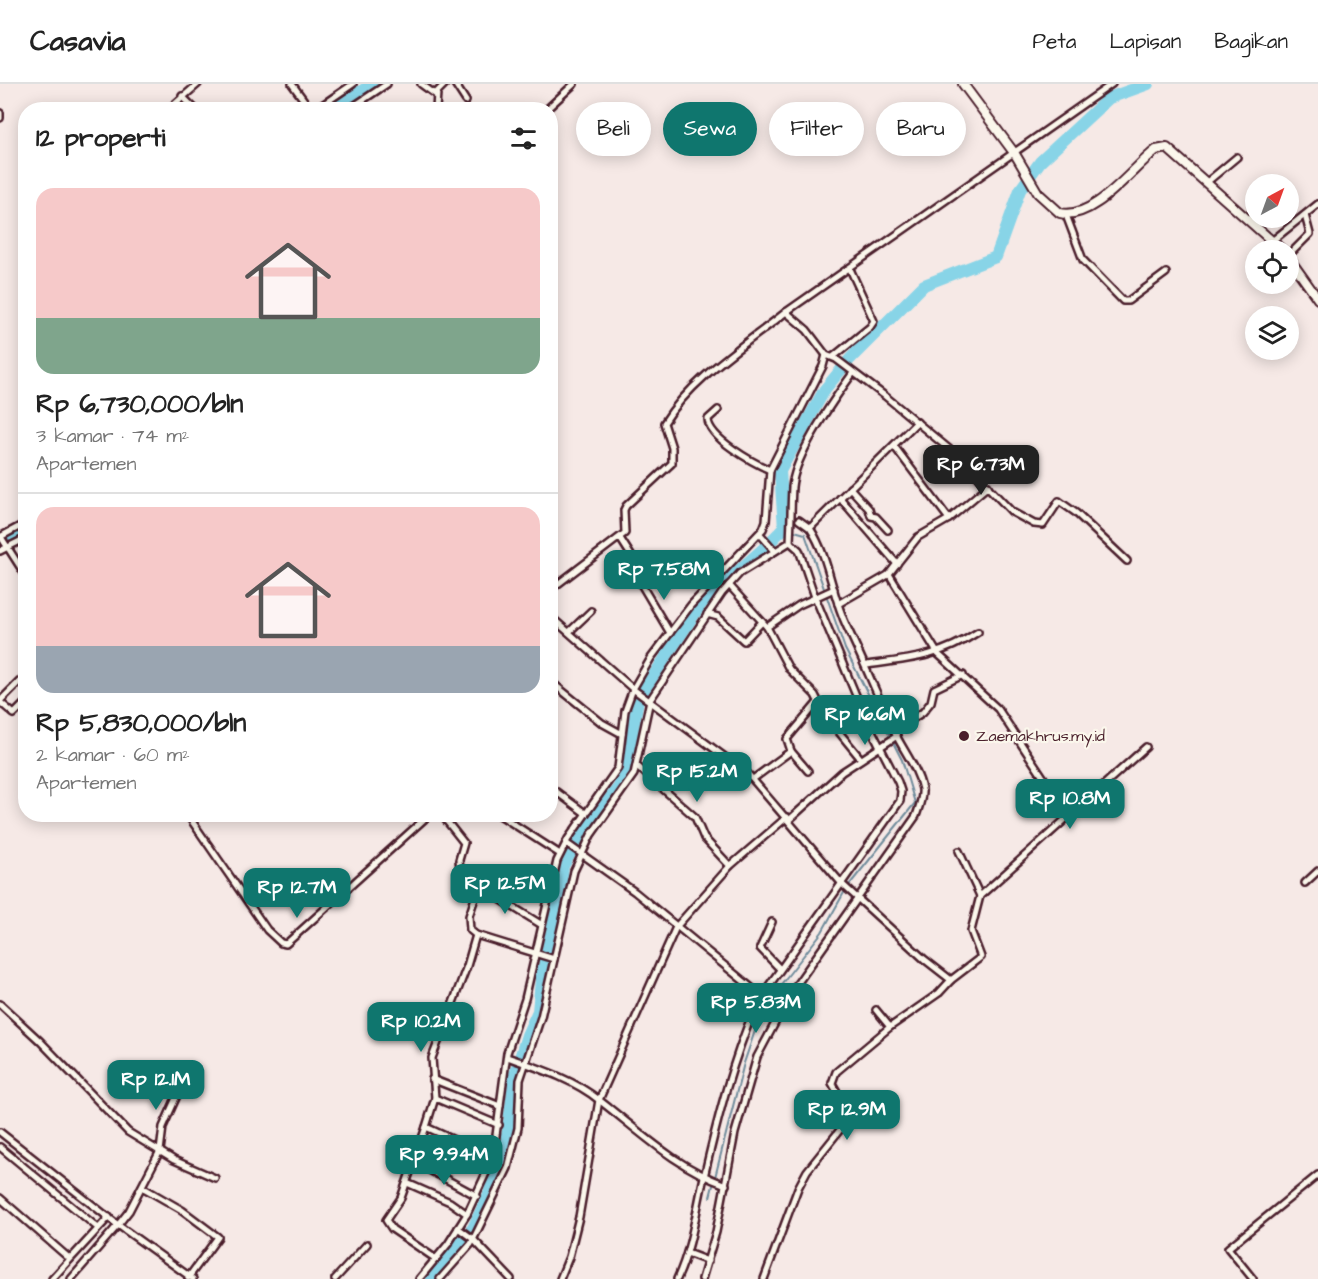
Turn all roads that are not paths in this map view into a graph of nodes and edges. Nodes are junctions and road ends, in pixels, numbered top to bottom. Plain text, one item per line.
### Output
1 (198, 84) edge
2 (292, 84) edge
3 (353, 84) edge
4 (387, 84) edge
5 (421, 84) edge
6 (445, 84) edge
7 (455, 84) edge
8 (574, 84) edge
9 (1112, 84) edge
10 (968, 86) edge
11 (436, 95) junction
12 (182, 96) junction
13 (465, 101) dead end
14 (176, 102) edge
15 (188, 102) edge
16 (309, 102) edge
17 (326, 102) edge
18 (360, 102) edge
19 (436, 102) edge
20 (555, 102) edge
21 (0, 113) edge
22 (0, 118) edge
23 (1014, 153) junction
24 (1237, 157) dead end
25 (1207, 182) junction
26 (1318, 204) edge
27 (1066, 215) junction
28 (1305, 215) junction
29 (1271, 240) edge
30 (1273, 240) edge
31 (1299, 245) edge
32 (850, 269) junction
33 (1299, 272) edge
34 (1166, 273) dead end
35 (1318, 300) edge
36 (786, 312) junction
37 (826, 355) junction
38 (835, 358) junction
39 (851, 371) junction
40 (718, 410) dead end
41 (917, 423) junction
42 (894, 446) junction
43 (770, 470) junction
44 (988, 486) junction
45 (850, 488) junction
46 (840, 498) junction
47 (949, 519) junction
48 (799, 520) dead end
49 (810, 528) junction
50 (18, 530) edge
51 (888, 530) dead end
52 (762, 536) junction
53 (620, 538) junction
54 (790, 541) junction
55 (4, 542) edge
56 (774, 549) junction
57 (0, 551) edge
58 (1127, 561) dead end
59 (18, 564) edge
60 (897, 564) junction
61 (889, 574) junction
62 (558, 584) edge
63 (729, 585) junction
64 (832, 590) junction
65 (817, 596) junction
66 (838, 604) junction
67 (591, 611) dead end
68 (707, 614) junction
69 (558, 623) edge
70 (764, 625) junction
71 (569, 632) junction
72 (978, 632) dead end
73 (670, 633) junction
74 (938, 654) junction
75 (867, 665) junction
76 (963, 675) junction
77 (18, 683) edge
78 (558, 687) edge
79 (635, 690) junction
80 (649, 699) junction
81 (0, 701) edge
82 (818, 702) junction
83 (18, 709) edge
84 (622, 734) junction
85 (895, 736) junction
86 (880, 747) junction
87 (1146, 747) dead end
88 (790, 751) junction
89 (861, 759) junction
90 (637, 766) junction
91 (808, 771) dead end
92 (753, 779) junction
93 (1049, 786) dead end
94 (558, 793) edge
95 (585, 813) junction
96 (788, 818) junction
97 (193, 822) edge
98 (421, 822) edge
99 (447, 822) edge
100 (511, 822) edge
101 (567, 844) junction
102 (580, 851) junction
103 (959, 851) dead end
104 (561, 854) junction
105 (730, 866) junction
106 (1318, 871) edge
107 (1305, 883) dead end
108 (843, 884) junction
109 (479, 886) junction
110 (856, 896) junction
111 (980, 896) junction
112 (772, 922) dead end
113 (542, 925) junction
114 (675, 927) junction
115 (476, 934) junction
116 (536, 953) junction
117 (552, 958) junction
118 (780, 969) junction
119 (951, 980) junction
120 (763, 998) junction
121 (0, 1004) edge
122 (778, 1010) junction
123 (876, 1010) dead end
124 (890, 1027) junction
125 (509, 1058) junction
126 (524, 1063) junction
127 (432, 1079) junction
128 (184, 1080) dead end
129 (435, 1098) junction
130 (599, 1100) junction
131 (500, 1106) junction
132 (499, 1125) junction
133 (426, 1127) junction
134 (0, 1132) edge
135 (0, 1148) edge
136 (160, 1151) junction
137 (493, 1158) junction
138 (413, 1161) junction
139 (1318, 1175) edge
140 (706, 1177) junction
141 (215, 1178) dead end
142 (407, 1183) junction
143 (723, 1184) junction
144 (142, 1187) junction
145 (477, 1196) junction
146 (0, 1198) edge
147 (467, 1214) junction
148 (103, 1223) junction
149 (118, 1225) junction
150 (460, 1230) junction
151 (473, 1239) junction
152 (367, 1244) dead end
153 (687, 1252) junction
154 (70, 1259) junction
155 (436, 1259) junction
156 (708, 1261) junction
157 (190, 1278) edge
158 (52, 1279) edge
159 (71, 1279) edge
160 (335, 1279) edge
161 (419, 1279) edge
162 (440, 1279) edge
163 (511, 1279) edge
164 (560, 1279) edge
165 (677, 1279) edge
166 (702, 1279) edge
167 (764, 1279) edge
168 (1253, 1279) edge

1 - 12 street
2 - 16 street
3 - 17 street
4 - 18 street
5 - 11 street
6 - 11 street
7 - 13 street
8 - 20 street
9 - 23 street
10 - 23 main road
11 - 19 street
12 - 14 street
12 - 15 street
21 - 22 street
23 - 27 main road
23 - 32 street
24 - 25 street
25 - 27 main road
25 - 29 main road
26 - 28 street
27 - 34 street
28 - 30 street
28 - 31 street
32 - 36 street
32 - 38 street
33 - 35 main road
36 - 37 street
36 - 53 street
37 - 38 street
37 - 43 street
38 - 39 street
39 - 41 street
39 - 54 street
40 - 43 street
41 - 42 street
41 - 44 street
42 - 45 street
42 - 47 street
43 - 52 street
44 - 47 street
44 - 58 street
45 - 46 street
45 - 51 street
46 - 49 street
46 - 60 street
47 - 60 street
48 - 49 street
49 - 64 street
50 - 55 street
52 - 56 street
52 - 73 street
53 - 62 street
53 - 73 street
54 - 56 street
54 - 65 street
55 - 57 street
55 - 59 street
56 - 63 street
60 - 61 street
61 - 66 street
61 - 74 street
63 - 68 street
63 - 70 street
64 - 65 street
64 - 66 street
65 - 70 street
65 - 86 street
66 - 75 street
67 - 71 street
68 - 70 street
68 - 80 street
69 - 71 street
70 - 82 street
71 - 79 street
72 - 74 street
73 - 79 street
74 - 75 street
74 - 76 street
75 - 85 street
76 - 85 street
76 - 93 street
77 - 81 street
78 - 84 street
79 - 80 street
79 - 84 street
80 - 90 street
80 - 92 street
81 - 83 street
82 - 88 street
82 - 89 street
84 - 95 street
85 - 86 street
85 - 110 street
86 - 89 street
86 - 108 street
87 - 111 street
88 - 91 street
88 - 92 street
89 - 96 street
90 - 102 street
90 - 105 street
92 - 96 street
94 - 95 street
95 - 101 street
96 - 105 street
96 - 108 street
97 - 98 street
99 - 109 street
100 - 104 street
101 - 102 street
101 - 104 street
102 - 114 street
102 - 117 street
103 - 111 street
104 - 113 street
105 - 114 street
106 - 107 street
108 - 110 street
108 - 118 street
109 - 113 street
109 - 115 street
110 - 119 street
110 - 122 street
111 - 119 street
112 - 118 street
113 - 116 street
114 - 120 street
114 - 130 street
115 - 116 street
115 - 127 street
116 - 117 street
116 - 125 street
117 - 126 street
118 - 120 street
119 - 124 street
120 - 122 street
120 - 140 street
121 - 136 street
122 - 143 street
123 - 124 street
124 - 167 street
125 - 126 street
125 - 131 street
126 - 130 street
126 - 151 street
127 - 129 street
127 - 131 street
128 - 136 street
129 - 132 street
129 - 133 street
130 - 140 street
130 - 164 street
131 - 132 street
132 - 137 street
133 - 137 street
133 - 138 street
134 - 148 street
135 - 148 street
136 - 141 street
136 - 144 street
137 - 145 street
138 - 142 street
138 - 145 street
139 - 168 street
140 - 143 street
140 - 153 street
142 - 147 street
142 - 155 street
143 - 156 street
144 - 149 street
144 - 157 street
145 - 147 street
146 - 154 street
147 - 150 street
148 - 149 street
148 - 154 street
149 - 157 street
149 - 159 street
150 - 151 street
150 - 155 street
151 - 162 street
151 - 163 street
152 - 160 street
153 - 156 street
153 - 165 street
154 - 158 street
155 - 161 street
156 - 166 street

